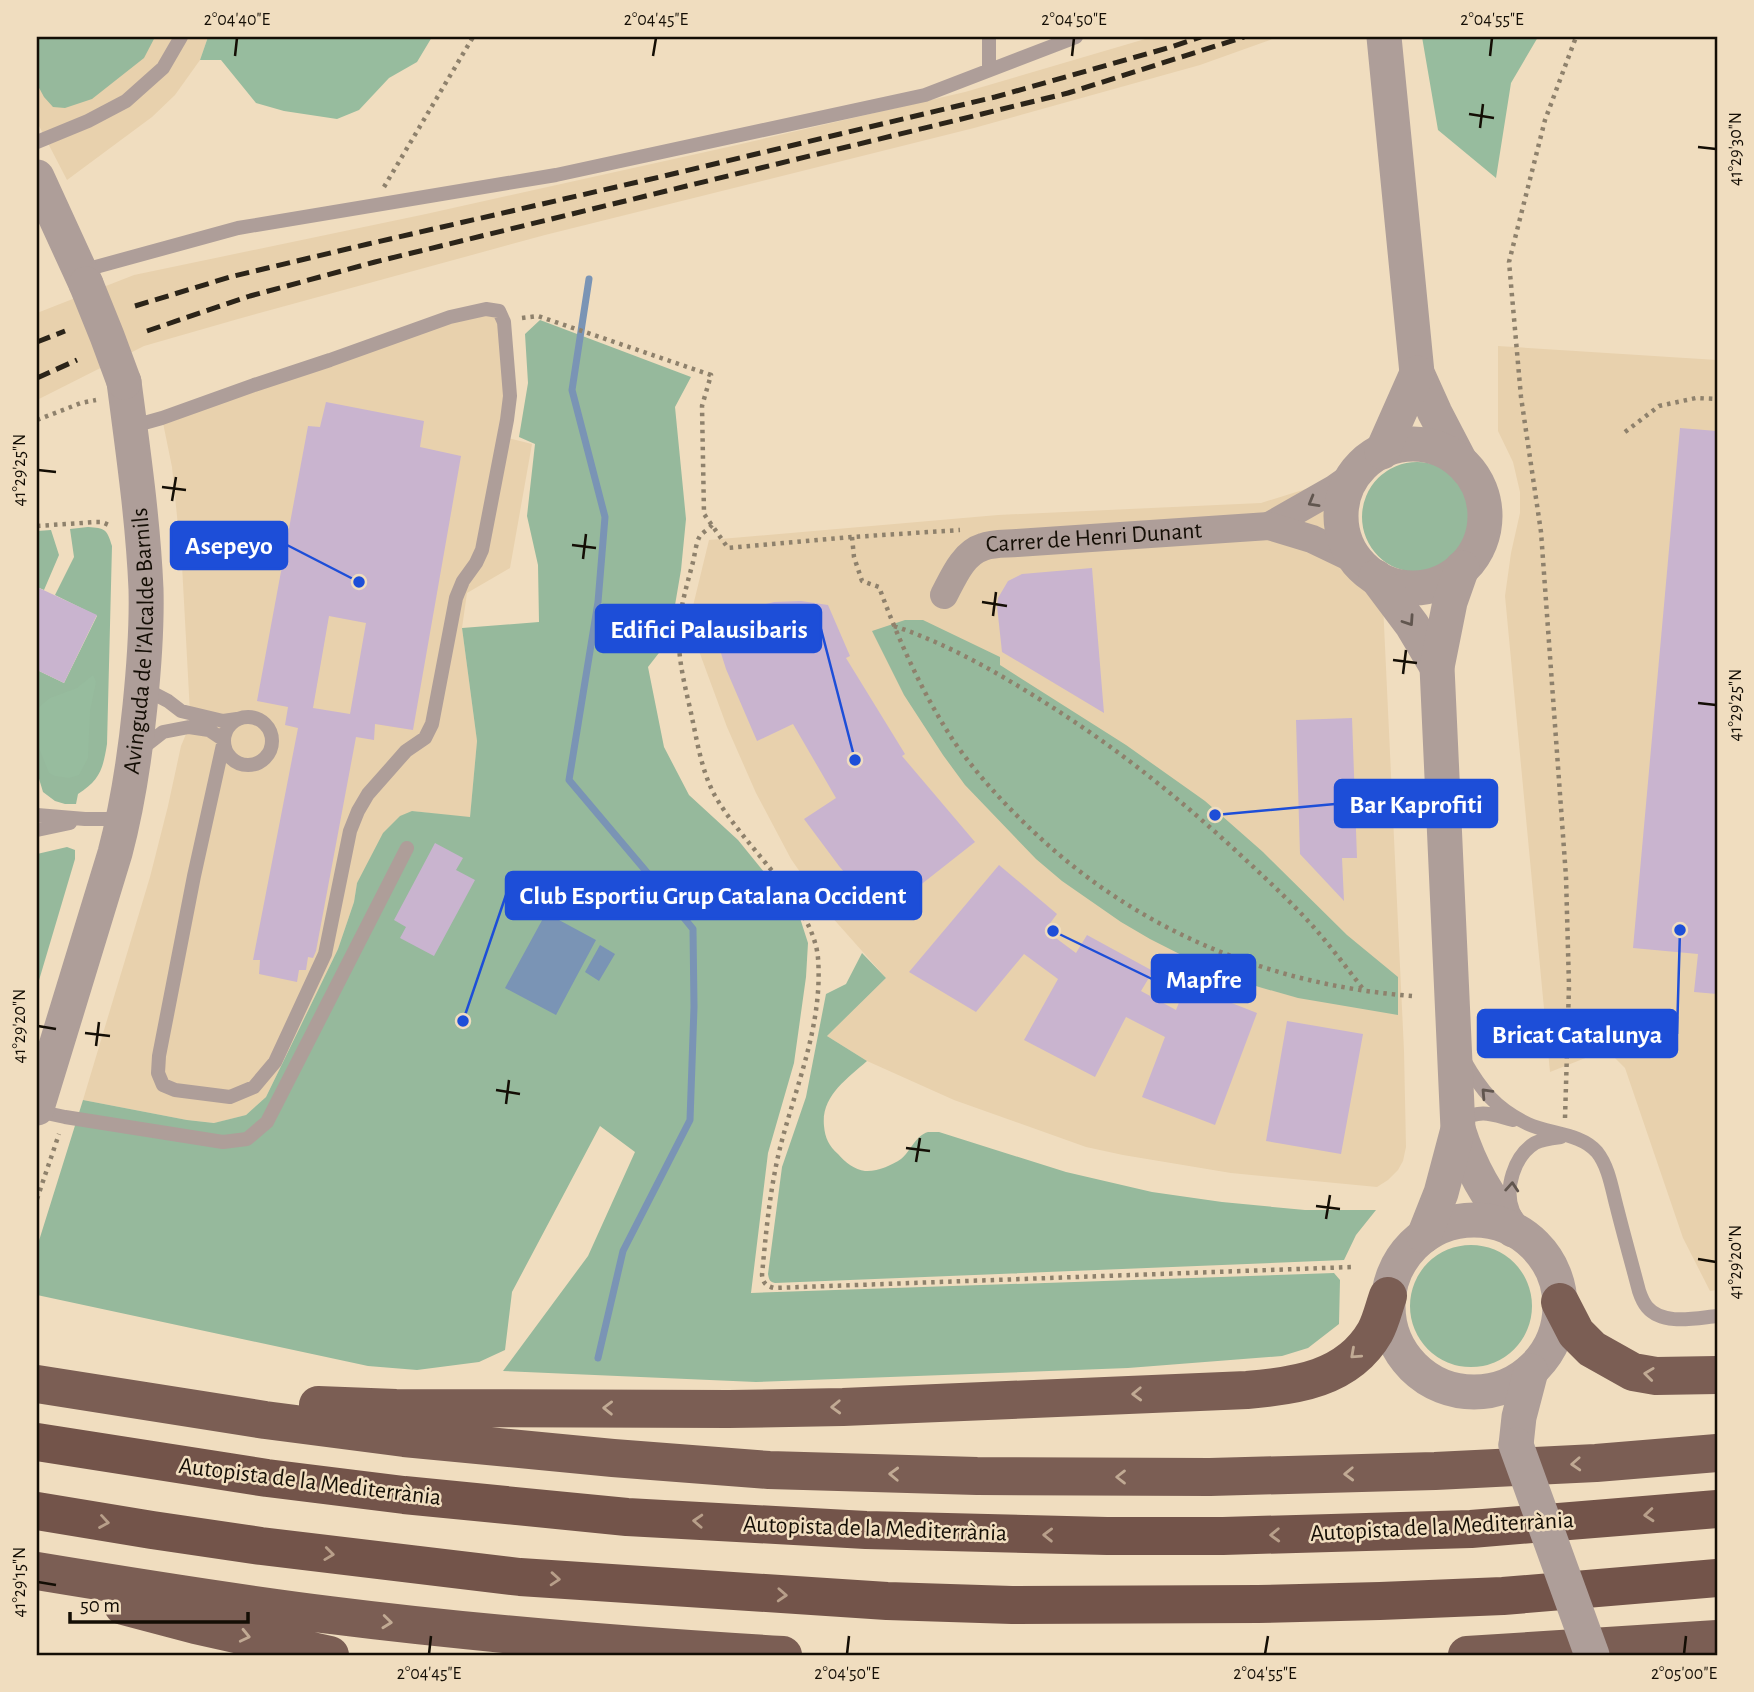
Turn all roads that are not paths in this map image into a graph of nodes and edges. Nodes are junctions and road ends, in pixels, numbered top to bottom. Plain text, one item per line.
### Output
1 (181, 37) edge
2 (989, 37) edge
3 (1076, 37) edge
4 (1384, 37) edge
5 (989, 71) junction
6 (37, 142) edge
7 (37, 177) edge
8 (83, 277) junction
9 (1417, 373) junction
10 (130, 427) junction
11 (1382, 452) junction
12 (1460, 461) junction
13 (1354, 475) junction
14 (1269, 526) junction
15 (1462, 568) junction
16 (1367, 569) junction
17 (944, 595) dead end
18 (1437, 667) junction
19 (142, 687) junction
20 (237, 719) junction
21 (224, 740) junction
22 (135, 754) junction
23 (124, 818) junction
24 (37, 825) edge
25 (407, 848) dead end
26 (1454, 1044) junction
27 (37, 1110) edge
28 (1528, 1124) junction
29 (1458, 1125) junction
30 (1566, 1136) junction
31 (1424, 1236) junction
32 (1525, 1239) junction
33 (1388, 1296) junction
34 (1560, 1302) junction
35 (1717, 1316) edge
36 (1531, 1371) junction
37 (37, 1375) edge
38 (1717, 1375) edge
39 (37, 1384) edge
40 (1466, 1392) junction
41 (37, 1442) edge
42 (1516, 1445) junction
43 (1717, 1453) edge
44 (1717, 1509) edge
45 (37, 1511) edge
46 (37, 1571) edge
47 (1717, 1578) edge
48 (37, 1582) edge
49 (1717, 1639) edge
50 (330, 1655) edge
51 (783, 1655) edge
52 (1467, 1655) edge
53 (1592, 1655) edge

1 - 6 lane
2 - 5 lane
3 - 5 lane
4 - 9 street
5 - 8 lane
7 - 8 street, Avinguda de l'Alcalde Barnils
8 - 10 street, Avinguda de l'Alcalde Barnils, bridge
9 - 11 street
9 - 12 street
10 - 19 street, Avinguda de l'Alcalde Barnils
10 - 21 lane
11 - 12 street
11 - 13 street
12 - 15 street
13 -> 14 street, Carrer de Henri Dunant
13 - 16 street
14 - 16 street, Carrer de Henri Dunant
14 - 17 street, Carrer de Henri Dunant
15 - 16 street
15 - 18 street
16 -> 18 street
18 - 26 street
19 - 20 lane
19 - 22 street, Avinguda de l'Alcalde Barnils
20 - 21 lane
20 - 21 lane
21 - 22 lane
22 - 23 street, Avinguda de l'Alcalde Barnils
23 - 24 lane
23 - 27 street, Avinguda de l'Alcalde Barnils
25 - 27 lane
28 -> 26 lane
26 - 29 street
28 - 29 lane
28 - 30 lane
29 - 31 street
29 - 32 street
32 -> 30 lane
30 - 35 lane
31 - 32 street
31 - 33 street
32 - 34 street
33 -> 37 highway
33 - 40 street
34 - 36 street
38 -> 34 highway
36 - 40 street
36 - 42 street
43 -> 39 highway
40 - 42 street
44 -> 41 highway, Autopista de la Mediterrània
42 - 53 street, bridge
45 -> 47 highway
46 -> 51 highway
48 -> 50 highway
49 - 52 highway

